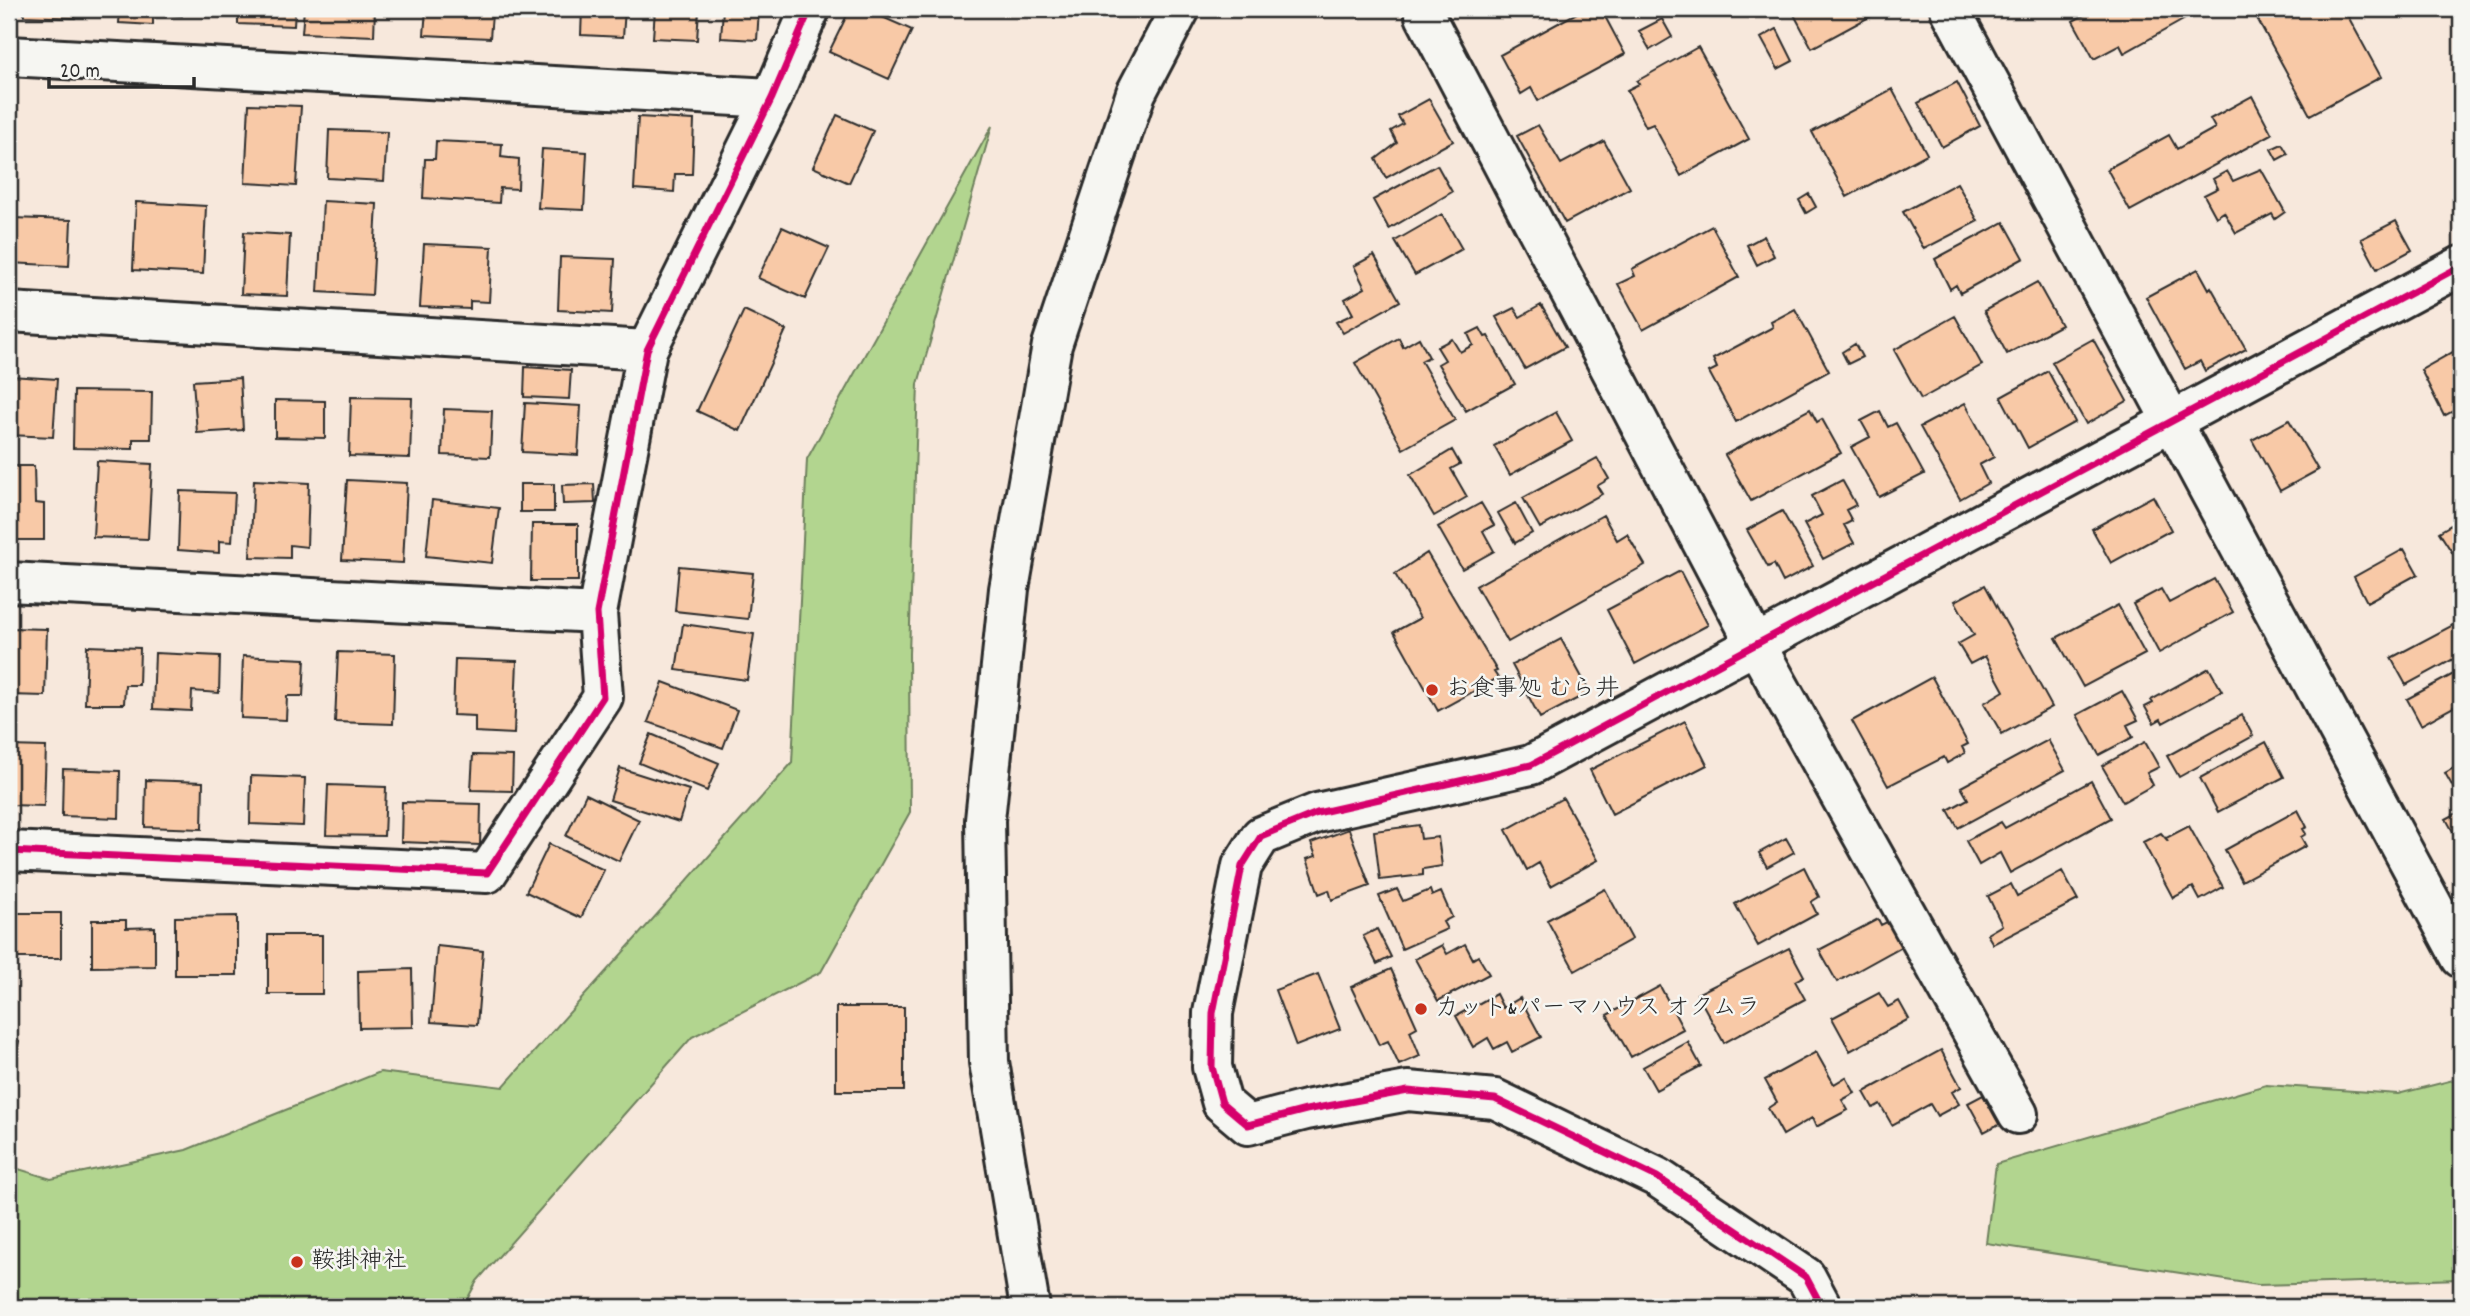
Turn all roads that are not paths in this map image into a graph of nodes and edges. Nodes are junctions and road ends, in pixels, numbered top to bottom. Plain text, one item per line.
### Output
1 (810, 9) edge
2 (1180, 9) edge
3 (1950, 9) edge
4 (1424, 16) dead end
5 (9, 56) edge
6 (772, 98) junction
7 (2461, 266) edge
8 (9, 312) edge
9 (647, 350) junction
10 (2171, 421) junction
11 (9, 582) edge
12 (597, 613) junction
13 (1756, 645) junction
14 (9, 851) edge
15 (2461, 958) edge
16 (2018, 1114) dead end
17 (1030, 1307) edge
18 (1822, 1307) edge

1 - 6 street
2 - 17 street
3 - 10 street
4 - 13 street
5 - 6 street
6 - 9 street
7 - 10 street
8 - 9 street
9 - 12 street
10 - 13 street
10 - 15 street
11 - 12 street
12 - 14 street
13 - 16 street
13 - 18 street

